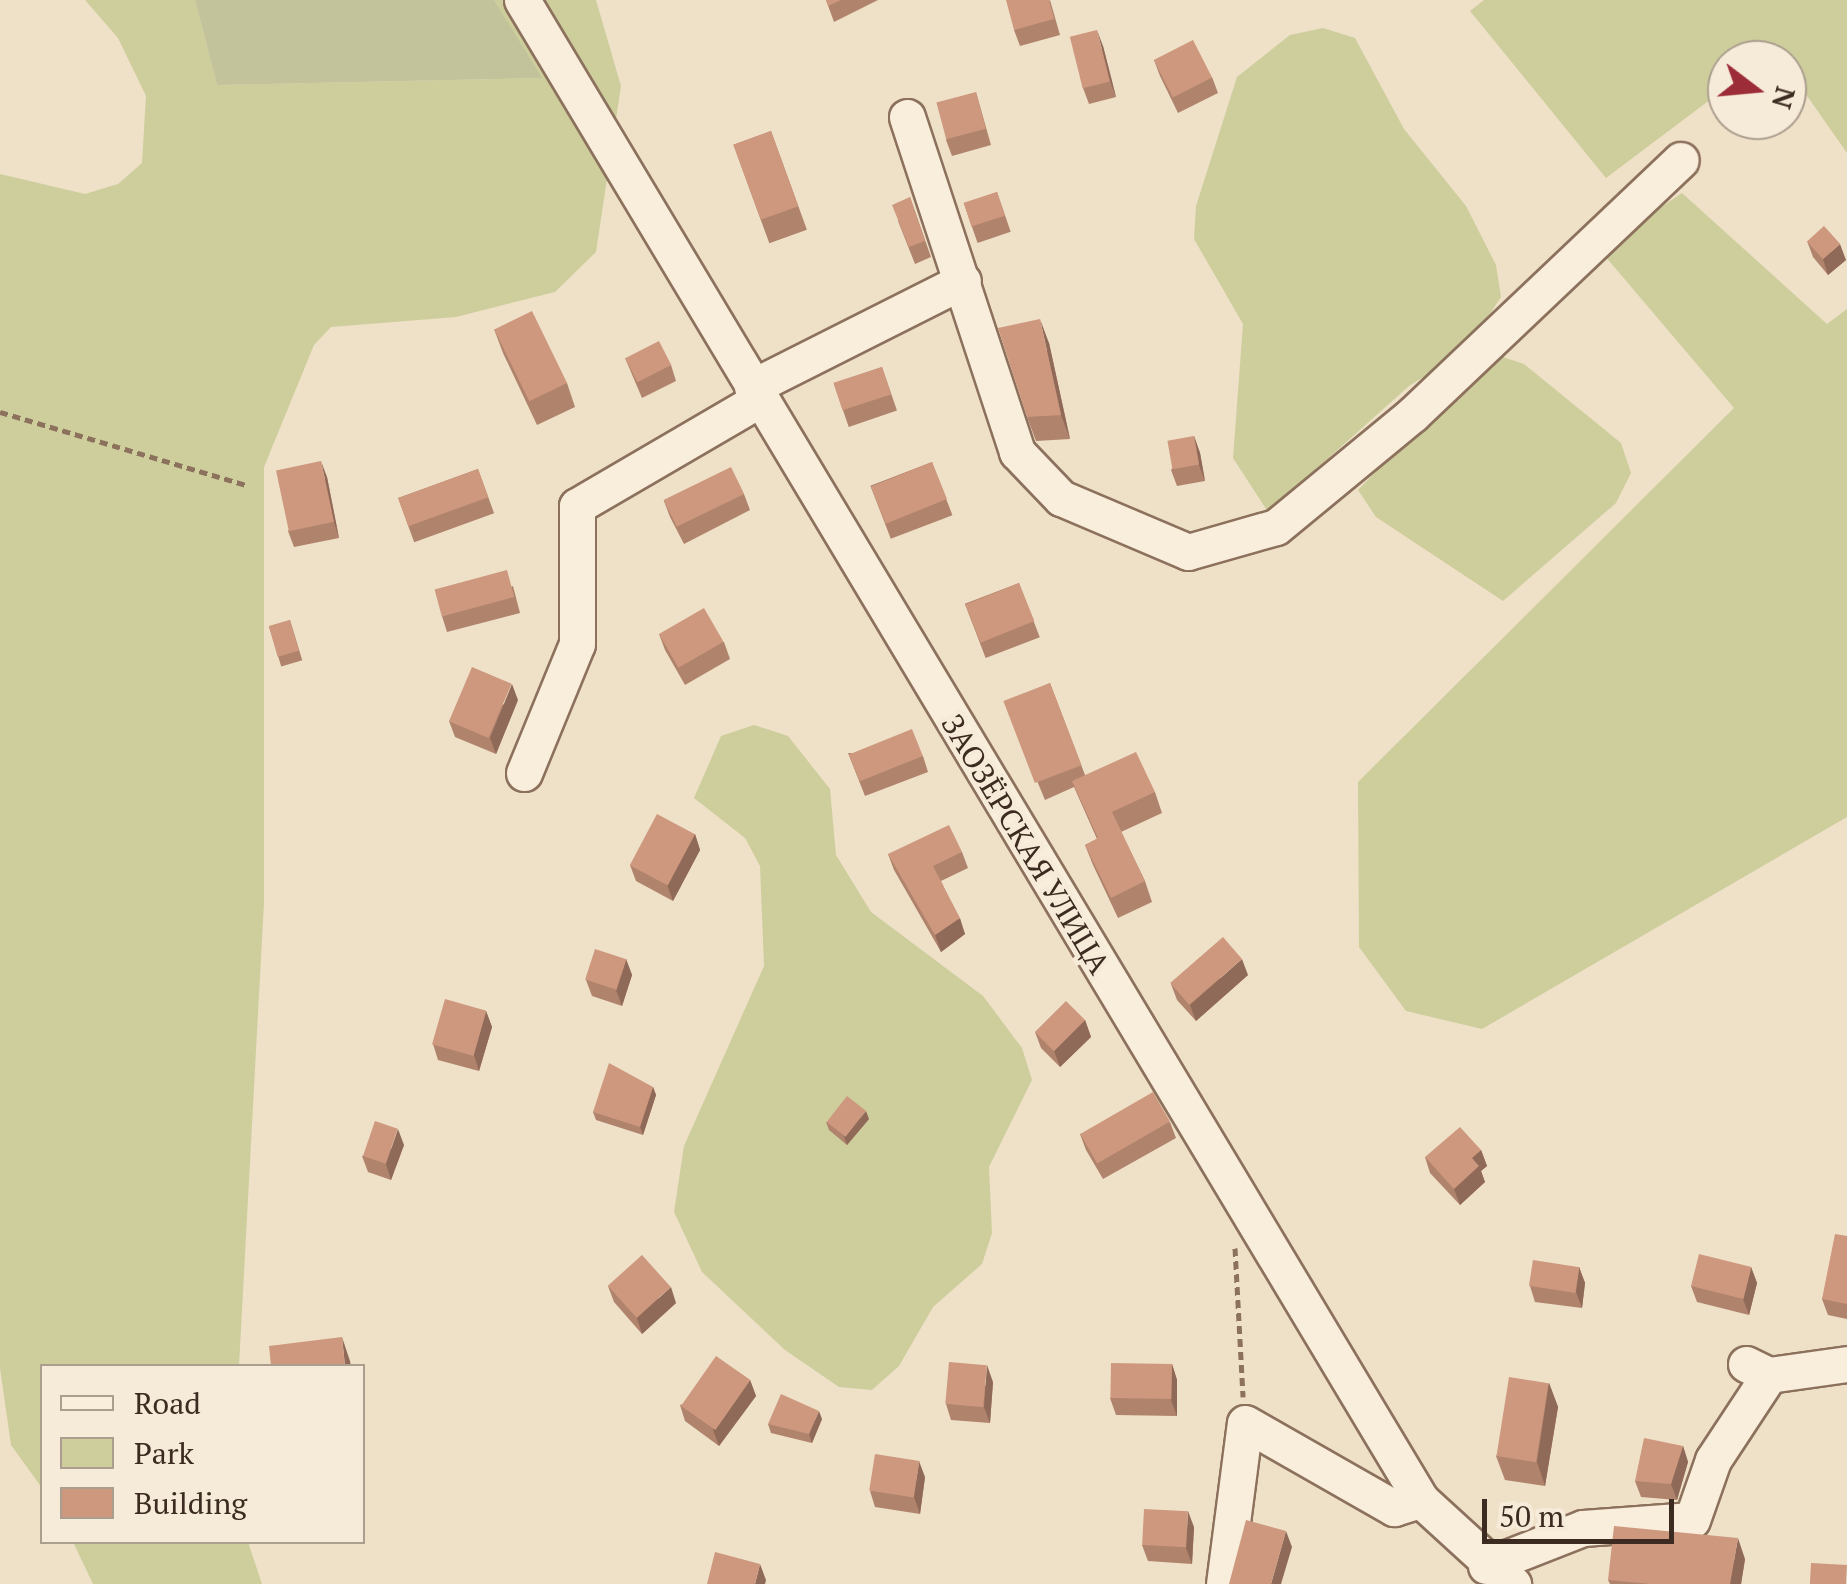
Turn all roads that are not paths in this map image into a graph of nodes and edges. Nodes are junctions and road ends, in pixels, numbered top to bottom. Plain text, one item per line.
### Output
1 (522, 0) edge
2 (907, 117) dead end
3 (1681, 160) dead end
4 (963, 281) junction
5 (756, 393) junction
6 (524, 774) dead end
7 (1847, 1364) edge
8 (1421, 1500) junction
9 (1500, 1575) edge
10 (1224, 1584) edge

1 - 5 street, ЗАОЗЁРСКАЯ УЛИЦА
2 - 4 street
3 - 4 street
4 - 5 street
5 - 6 street
5 - 8 street, ЗАОЗЁРСКАЯ УЛИЦА
7 - 9 street
8 - 9 street, ЗАОЗЁРСКАЯ УЛИЦА
8 - 10 street

